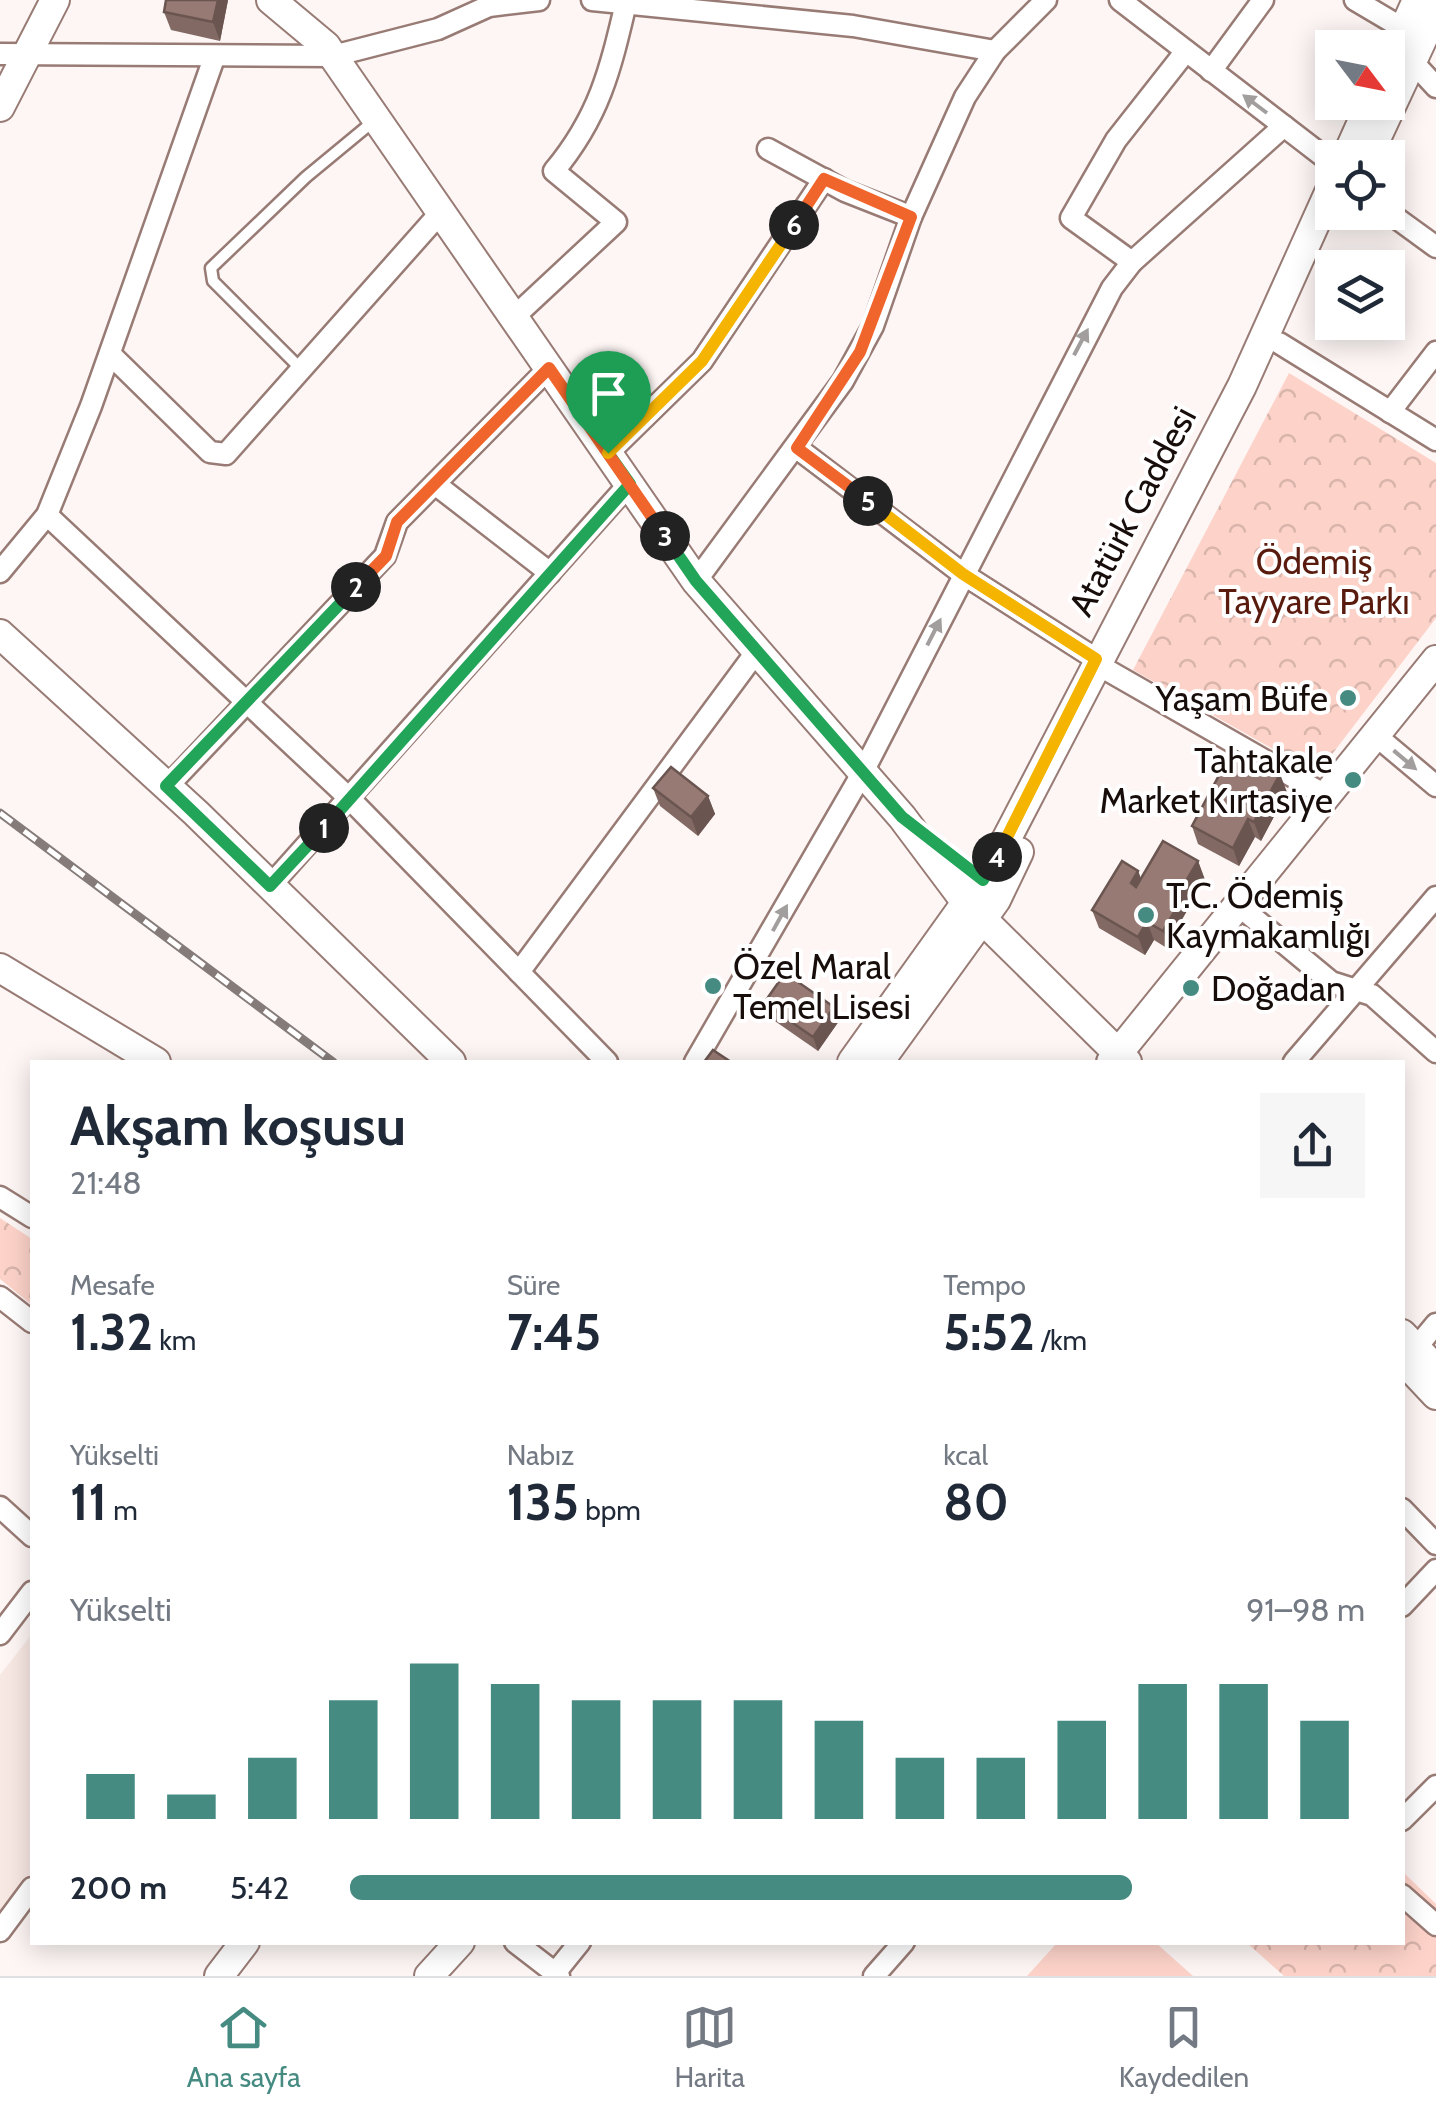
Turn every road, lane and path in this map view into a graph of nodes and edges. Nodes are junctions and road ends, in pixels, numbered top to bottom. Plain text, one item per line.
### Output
1 (54, 0) edge
2 (270, 0) edge
3 (539, 0) edge
4 (592, 0) edge
5 (1046, 0) edge
6 (1120, 0) edge
7 (1263, 0) edge
8 (1356, 0) edge
9 (1417, 0) edge
10 (486, 3) edge
11 (626, 4) junction
12 (1436, 10) edge
13 (1404, 29) joint
14 (995, 51) junction
15 (1186, 51) junction
16 (12, 55) edge
17 (333, 56) junction
18 (1405, 56) edge
19 (214, 58) junction
20 (1405, 66) edge
21 (1211, 71) junction
22 (1436, 87) edge
23 (0, 106) edge
24 (376, 119) junction
25 (1284, 126) junction
26 (768, 148) dead end
27 (1315, 150) edge
28 (824, 179) junction
29 (441, 212) junction
30 (911, 217) junction
31 (1315, 224) edge
32 (1405, 225) edge
33 (1333, 230) edge
34 (1436, 248) edge
35 (1132, 262) junction
36 (514, 317) junction
37 (1279, 344) junction
38 (1436, 352) edge
39 (110, 354) junction
40 (549, 368) junction
41 (301, 369) junction
42 (1390, 412) junction
43 (1436, 440) edge
44 (797, 448) junction
45 (608, 453) junction
46 (435, 484) junction
47 (630, 484) junction
48 (47, 515) junction
49 (0, 572) edge
50 (550, 574) junction
51 (963, 574) junction
52 (696, 581) junction
53 (0, 634) edge
54 (758, 651) junction
55 (1101, 664) junction
56 (1434, 668) edge
57 (246, 703) junction
58 (1374, 734) junction
59 (862, 772) junction
60 (166, 786) junction
61 (1436, 786) edge
62 (1325, 796) junction
63 (350, 799) junction
64 (270, 886) junction
65 (1436, 897) edge
66 (983, 900) junction
67 (1238, 905) junction
68 (0, 968) edge
69 (519, 972) junction
70 (1354, 990) junction
71 (1436, 1052) edge
72 (1126, 1057) edge
73 (153, 1060) edge
74 (450, 1060) edge
75 (605, 1060) edge
76 (697, 1060) edge
77 (854, 1060) edge
78 (880, 1060) edge
79 (1296, 1060) edge
80 (0, 1197) edge
81 (30, 1217) edge
82 (0, 1297) edge
83 (30, 1320) edge
84 (1436, 1324) edge
85 (1405, 1353) edge
86 (1436, 1369) edge
87 (1436, 1395) edge
88 (0, 1507) edge
89 (1405, 1512) edge
90 (30, 1534) edge
91 (1436, 1544) edge
92 (1436, 1570) edge
93 (30, 1595) edge
94 (1405, 1603) edge
95 (0, 1634) edge
96 (1436, 1786) edge
97 (1405, 1817) edge
98 (30, 1891) edge
99 (1405, 1898) edge
100 (1436, 1925) edge
101 (0, 1930) edge
102 (220, 1945) edge
103 (243, 1945) edge
104 (457, 1945) edge
105 (519, 1945) edge
106 (578, 1945) edge
107 (901, 1945) edge
108 (557, 1974) edge
109 (196, 1976) edge
110 (219, 1976) edge
111 (430, 1976) edge
112 (874, 1976) edge

1 - 16 street
2 - 17 street
3 - 10 street
4 - 11 street
5 - 14 street
6 - 15 street
7 - 21 street
8 - 13 street
9 - 13 street
10 - 17 street
11 - 14 street
11 - 36 street
12 - 18 street
14 - 30 street
15 - 21 street
15 - 35 street
16 - 19 street
16 - 23 street
17 - 19 street
17 - 24 street
19 - 39 street
20 - 22 street
25 -> 21 street
24 - 29 street
24 - 41 lane
25 - 27 street
25 - 35 street
26 - 28 street
28 - 30 street
28 - 45 street
29 - 36 street
29 - 41 street
30 - 44 street
31 - 55 street, Atatürk Caddesi
32 - 34 street
33 - 37 street, Atatürk Caddesi
51 -> 35 street
36 - 40 street
37 - 42 street
37 - 55 street, Atatürk Caddesi
38 - 42 street
39 - 41 street
39 - 48 street
40 - 45 street
40 - 46 street
42 - 43 street
44 - 51 street
44 - 52 street
45 - 47 street
46 - 50 street
46 - 57 street
47 - 50 street
47 - 52 street
48 - 49 street
48 - 57 street
50 - 63 street
51 - 55 street
59 -> 51 street
52 - 54 street
53 - 60 street
54 - 59 street
54 - 69 street
55 - 62 street
55 - 66 street, Atatürk Caddesi
56 - 58 street
57 - 60 street
57 - 63 street
58 -> 61 street
58 - 62 street
59 - 66 street
76 -> 59 street
60 - 64 street
62 - 67 street
63 - 64 street
63 - 69 street
64 - 74 street
65 - 70 street
66 - 72 street
66 - 77 street, Atatürk Caddesi
66 - 78 street, Atatürk Caddesi
67 - 70 street
67 - 72 street
68 - 73 street
69 - 75 street
70 - 71 street
70 - 79 street
80 - 81 street
82 - 83 street
84 - 85 street
85 - 86 street
85 - 87 street
88 - 90 street
89 - 91 street
92 - 94 street
93 - 95 street
96 - 97 street
98 - 101 street
99 - 100 street
102 - 109 street
103 - 110 street
104 - 111 street
105 - 108 street
106 - 108 street
107 - 112 street

